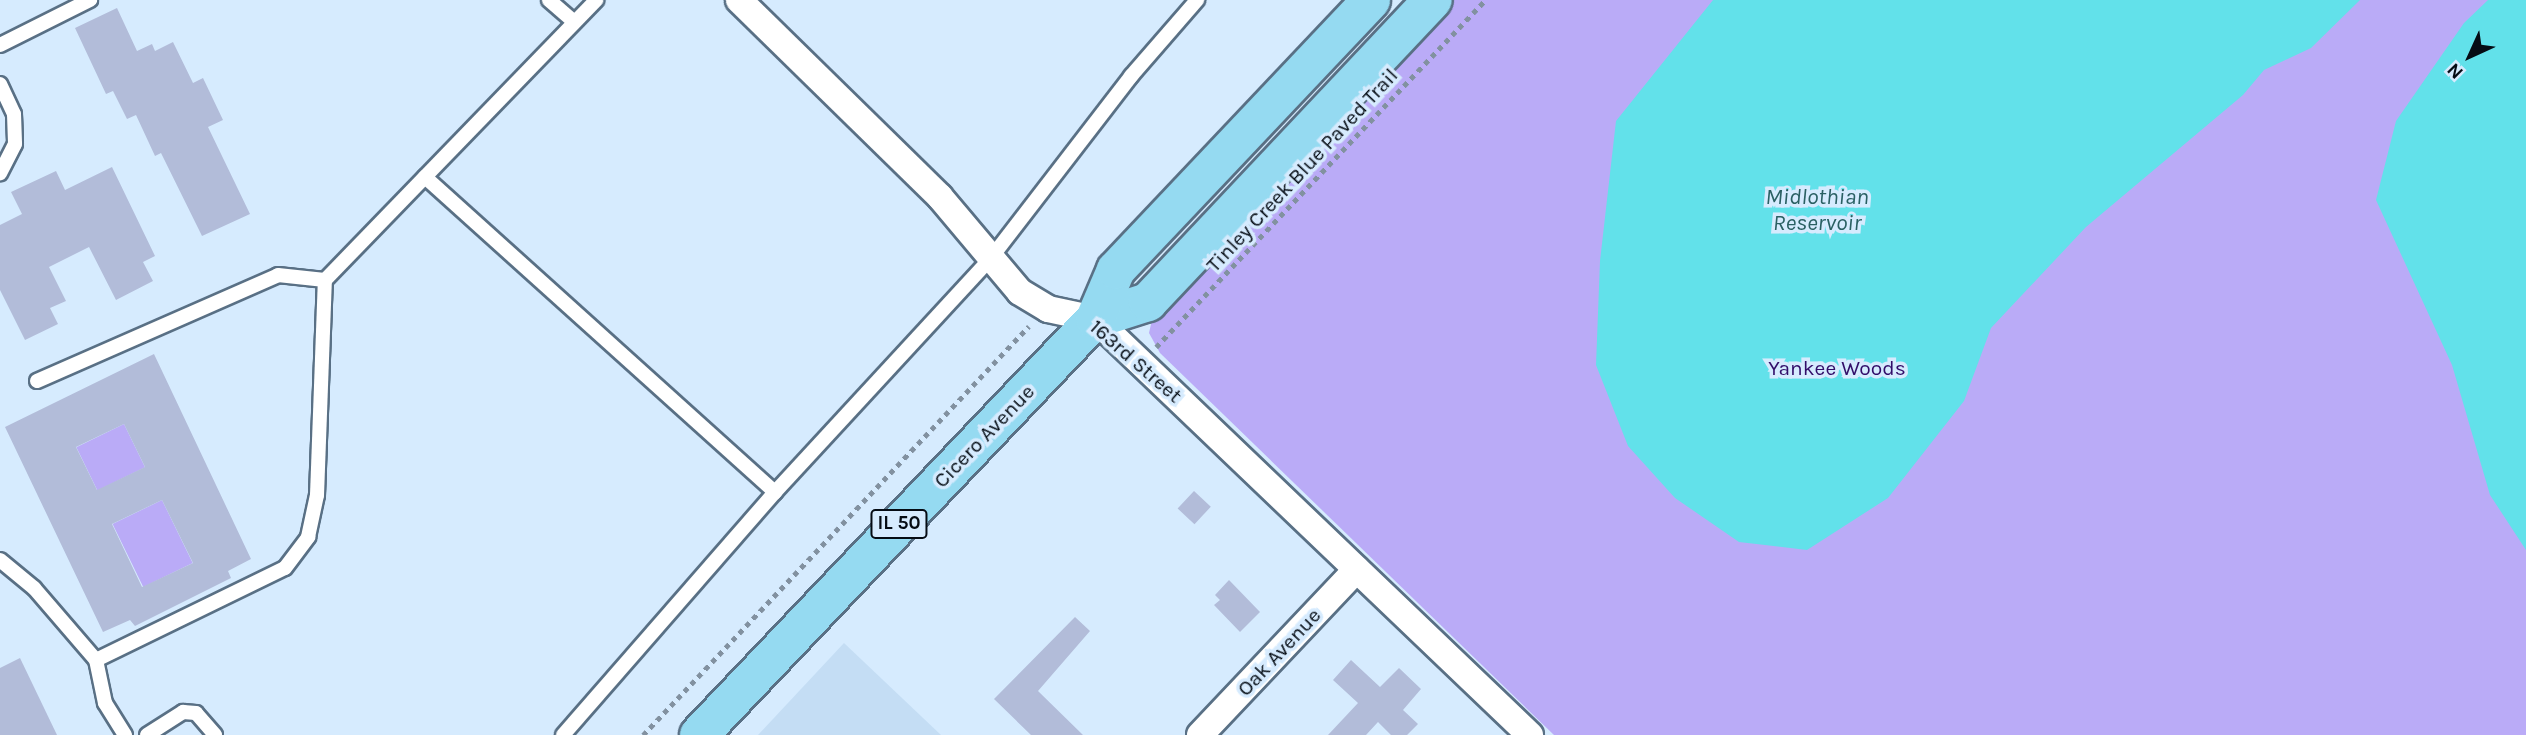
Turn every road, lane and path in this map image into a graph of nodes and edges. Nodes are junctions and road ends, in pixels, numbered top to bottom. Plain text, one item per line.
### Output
1 (90, 0) edge
2 (549, 0) edge
3 (596, 0) edge
4 (739, 0) edge
5 (1197, 0) edge
6 (1371, 0) edge
7 (1433, 0) edge
8 (1485, 0) edge
9 (574, 22) junction
10 (0, 46) edge
11 (0, 84) edge
12 (0, 173) edge
13 (425, 177) junction
14 (990, 258) junction
15 (325, 280) junction
16 (1048, 309) junction
17 (1095, 319) junction
18 (1141, 363) junction
19 (37, 381) dead end
20 (775, 492) junction
21 (0, 560) edge
22 (1357, 569) junction
23 (96, 660) junction
24 (125, 735) edge
25 (147, 735) edge
26 (215, 735) edge
27 (563, 735) edge
28 (643, 735) edge
29 (699, 735) edge
30 (1200, 735) edge
31 (1530, 735) edge

1 - 10 lane
2 - 9 lane
3 - 9 lane
4 - 14 street, 163rd Street
5 - 14 lane
6 - 17 main road, Cicero Avenue / IL 50
7 - 17 main road, Cicero Avenue / IL 50
8 - 18 path, Tinley Creek Blue Paved Trail
9 - 13 lane
11 - 12 lane
13 - 15 lane
13 - 20 lane
14 - 16 street, 163rd Street
14 - 20 lane
15 - 19 lane
15 - 23 lane
16 - 17 street, 163rd Street
16 - 28 path
17 - 18 street, 163rd Street
17 - 29 main road, Cicero Avenue / IL 50
18 - 22 street, 163rd Street
20 - 27 lane
21 - 23 lane
22 - 30 street, Oak Avenue
22 - 31 street, 163rd Street
23 - 24 lane
25 - 26 lane

